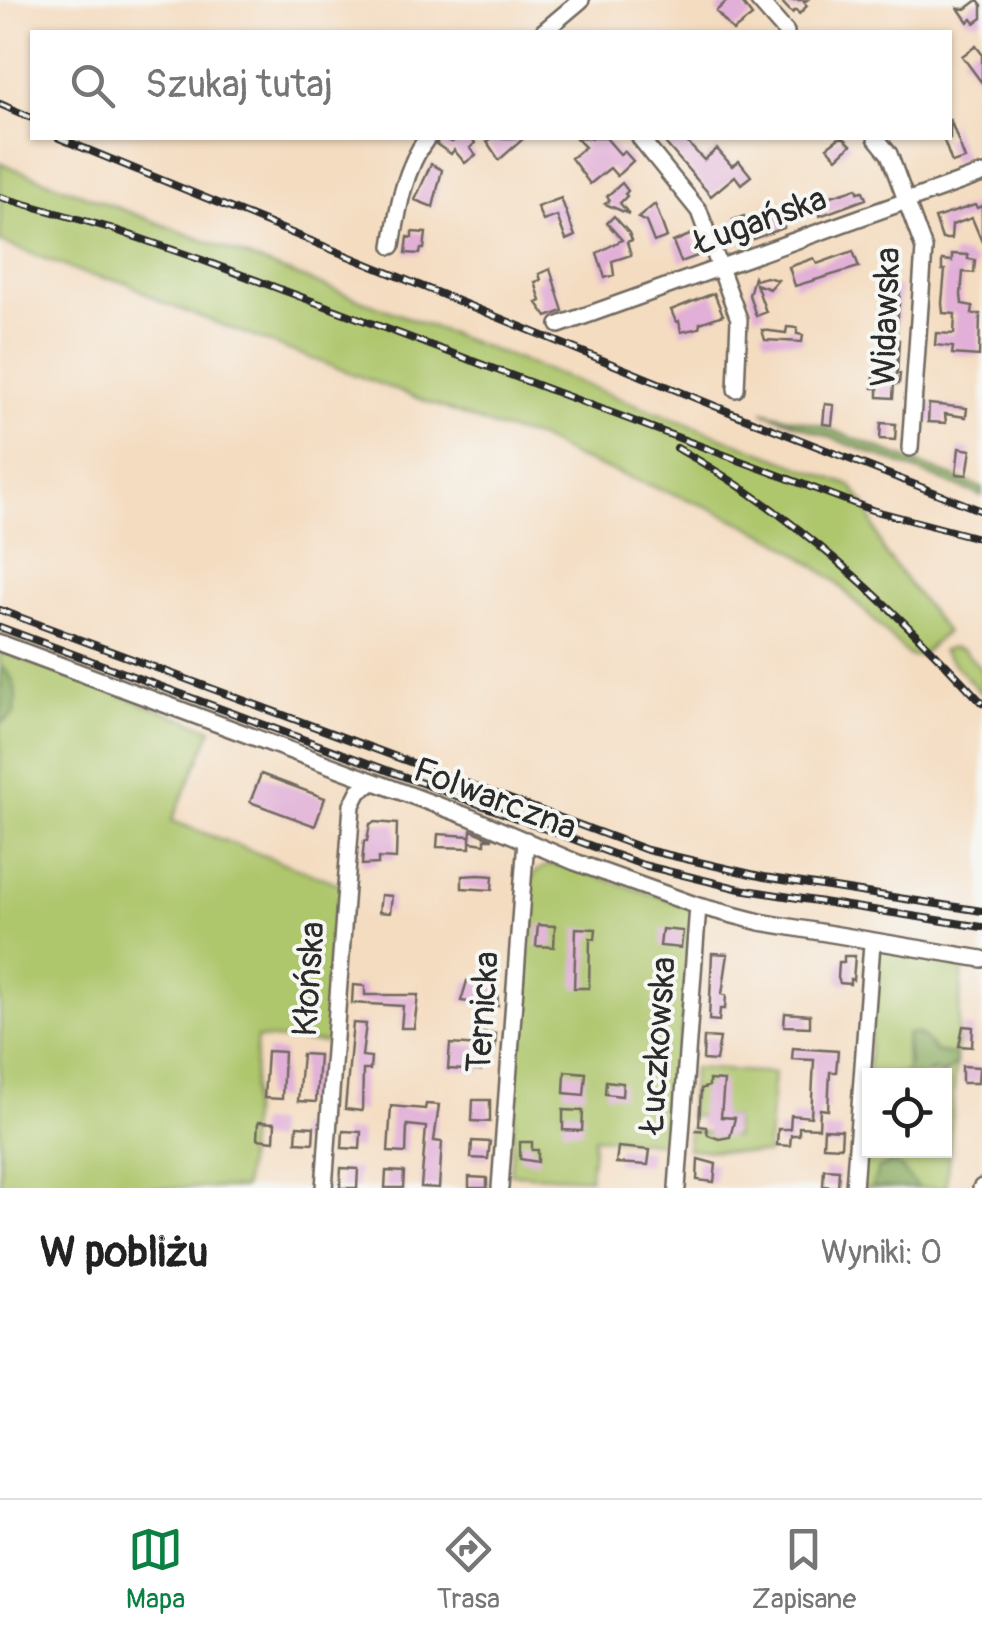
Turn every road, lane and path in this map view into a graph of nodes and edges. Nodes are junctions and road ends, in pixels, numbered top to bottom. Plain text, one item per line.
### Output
1 (581, 0) edge
2 (758, 0) edge
3 (549, 30) edge
4 (784, 30) edge
5 (425, 140) edge
6 (642, 140) edge
7 (878, 140) edge
8 (982, 174) edge
9 (908, 200) junction
10 (392, 246) dead end
11 (720, 268) junction
12 (559, 325) dead end
13 (736, 388) dead end
14 (910, 448) dead end
15 (0, 644) edge
16 (372, 784) junction
17 (526, 840) junction
18 (698, 906) junction
19 (872, 943) junction
20 (982, 959) edge
21 (688, 1130) dead end
22 (708, 1131) dead end
23 (324, 1188) edge
24 (500, 1188) edge
25 (678, 1188) edge
26 (854, 1188) edge

1 - 3 street
2 - 4 street
5 - 10 street
6 - 11 street
7 - 9 street, Widawska
8 - 9 street, Ługańska
9 - 11 street, Ługańska
9 - 14 street, Widawska
11 - 12 street, Ługańska
11 - 13 street
15 - 16 street, Folwarczna
16 - 17 street, Folwarczna
16 - 23 street, Kłońska
17 - 18 street, Folwarczna
17 - 24 street, Ternicka
18 - 19 street, Folwarczna
18 - 25 street, Łuczkowska
19 - 20 street, Folwarczna
19 - 26 street
21 - 22 path

